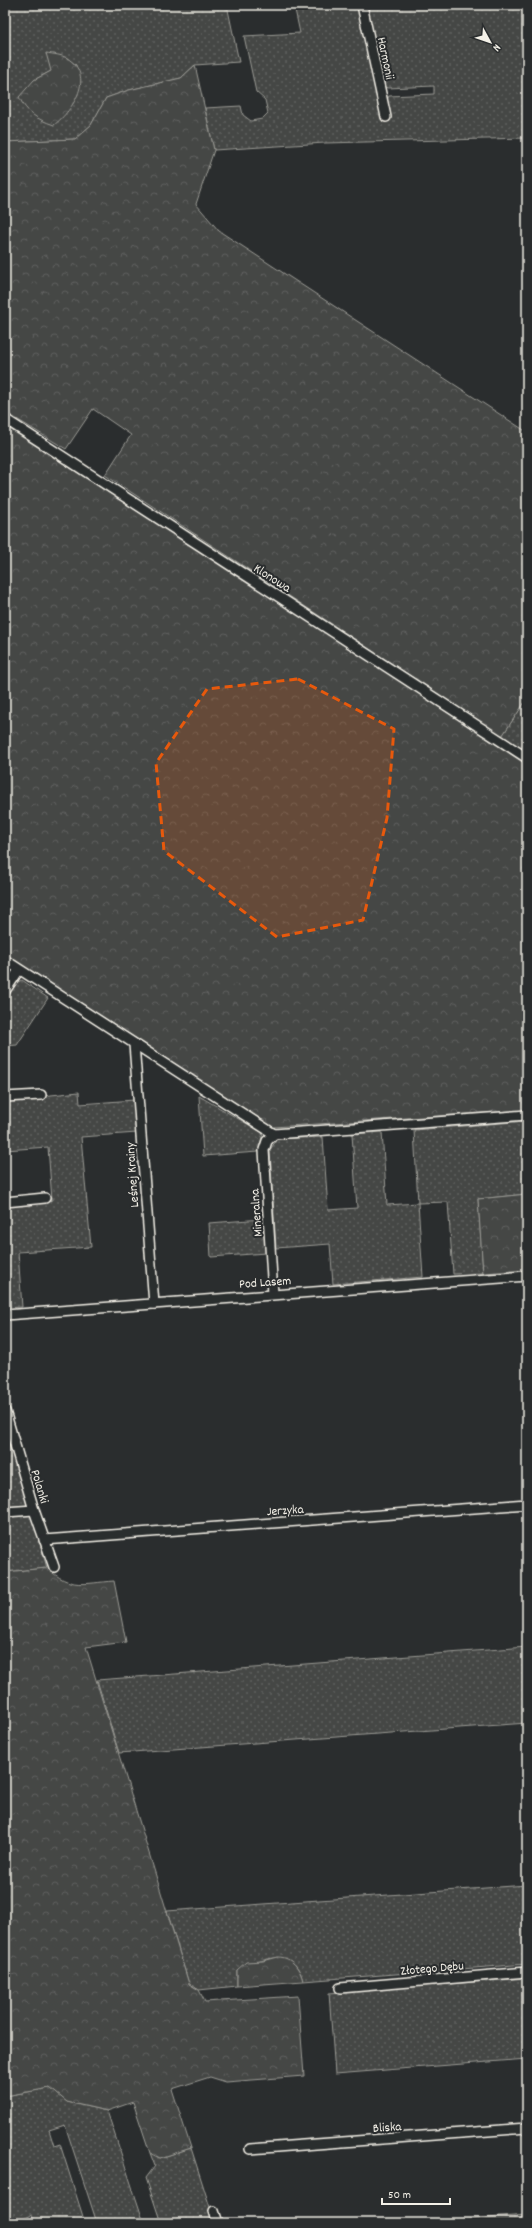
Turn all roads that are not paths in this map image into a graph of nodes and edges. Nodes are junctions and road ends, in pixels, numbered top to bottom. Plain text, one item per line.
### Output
1 (362, 5) edge
2 (386, 117) dead end
3 (5, 419) edge
4 (527, 758) edge
5 (5, 960) edge
6 (19, 970) junction
7 (5, 991) edge
8 (134, 1044) junction
9 (41, 1095) dead end
10 (5, 1097) edge
11 (527, 1115) edge
12 (274, 1134) junction
13 (45, 1198) dead end
14 (5, 1202) edge
15 (527, 1276) edge
16 (273, 1294) junction
17 (154, 1304) junction
18 (5, 1315) edge
19 (5, 1411) edge
20 (527, 1504) edge
21 (34, 1510) junction
22 (5, 1512) edge
23 (44, 1540) junction
24 (54, 1567) dead end
25 (527, 1972) edge
26 (340, 1988) dead end
27 (527, 2128) edge
28 (250, 2149) dead end
29 (214, 2211) dead end
30 (218, 2223) edge

1 - 2 street, Harmonii
3 - 4 street, Klonowa
5 - 6 street
6 - 7 street
6 - 8 street
8 - 12 street
8 - 17 street, Leśnej Krainy
9 - 10 street
11 - 12 street
12 - 16 street, Mineralna
13 - 14 street
15 - 16 street, Pod Lasem
16 - 17 street, Pod Lasem
17 - 18 street, Pod Lasem
19 - 21 street, Polanki
20 - 23 street, Jerzyka
21 - 22 street
21 - 23 street, Polanki
23 - 24 street, Polanki
25 - 26 street, Złotego Dębu
27 - 28 street, Bliska
29 - 30 street

